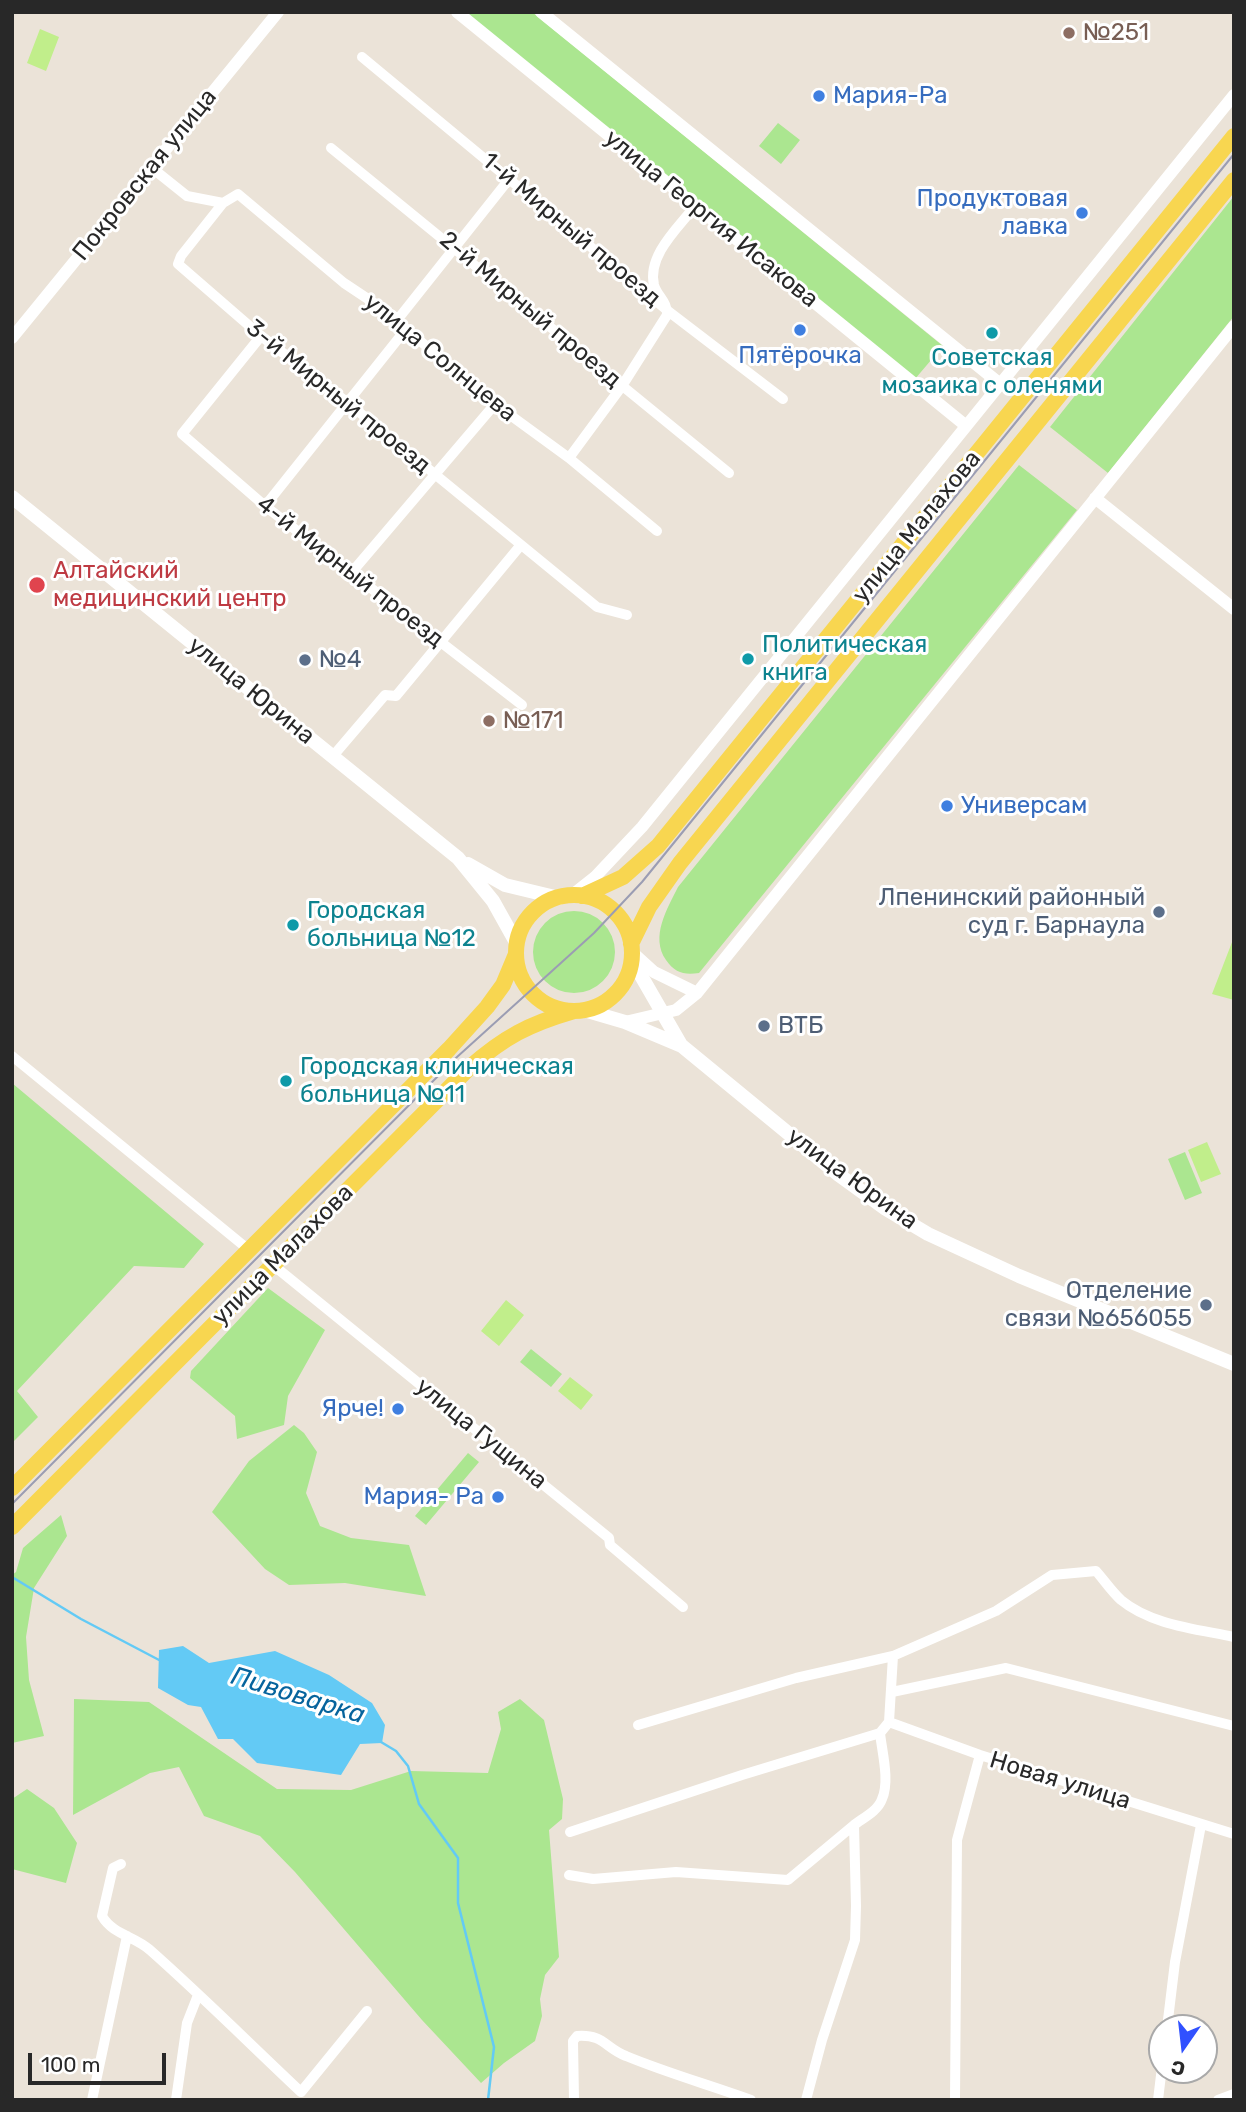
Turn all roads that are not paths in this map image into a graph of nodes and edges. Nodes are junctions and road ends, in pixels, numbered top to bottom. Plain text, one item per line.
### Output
1 (278, 12) edge
2 (457, 12) edge
3 (541, 12) edge
4 (362, 57) dead end
5 (1234, 95) edge
6 (1234, 136) edge
7 (331, 148) dead end
8 (152, 168) junction
9 (510, 177) junction
10 (1234, 180) edge
11 (223, 203) junction
12 (695, 206) junction
13 (455, 247) junction
14 (668, 311) junction
15 (398, 319) junction
16 (1234, 327) edge
17 (407, 329) junction
18 (261, 336) junction
19 (12, 338) edge
20 (999, 383) junction
21 (622, 386) junction
22 (783, 399) dead end
23 (348, 403) junction
24 (495, 404) junction
25 (965, 425) junction
26 (569, 458) junction
27 (729, 473) dead end
28 (435, 475) junction
29 (12, 497) edge
30 (1096, 498) junction
31 (265, 506) junction
32 (657, 531) dead end
33 (520, 545) junction
34 (352, 572) junction
35 (1234, 609) edge
36 (627, 615) dead end
37 (440, 643) junction
38 (522, 705) dead end
39 (333, 756) junction
40 (458, 858) junction
41 (571, 897) junction
42 (517, 949) junction
43 (632, 952) junction
44 (697, 993) junction
45 (579, 1011) junction
46 (662, 1014) junction
47 (625, 1022) junction
48 (682, 1046) junction
49 (12, 1056) edge
50 (249, 1250) junction
51 (272, 1265) junction
52 (1234, 1364) edge
53 (12, 1488) edge
54 (12, 1527) edge
55 (683, 1607) dead end
56 (1234, 1637) edge
57 (893, 1656) junction
58 (892, 1692) junction
59 (889, 1722) junction
60 (638, 1725) dead end
61 (1234, 1726) edge
62 (880, 1733) junction
63 (980, 1755) junction
64 (854, 1825) junction
65 (1201, 1825) junction
66 (570, 1832) dead end
67 (1234, 1835) edge
68 (121, 1864) dead end
69 (569, 1875) dead end
70 (127, 1936) junction
71 (198, 1995) junction
72 (367, 2011) dead end
73 (1169, 2014) edge
74 (1234, 2094) edge
75 (92, 2100) edge
76 (176, 2100) edge
77 (575, 2100) edge
78 (751, 2100) edge
79 (806, 2100) edge
80 (955, 2100) edge
81 (1218, 2100) edge

1 - 8 street, Покровская улица
2 - 12 street, улица Георгия Исакова
3 - 20 street
4 - 9 street, 1-й Мирный проезд
5 - 20 street
6 - 41 main road, улица Малахова
7 - 13 street, 2-й Мирный проезд
8 - 11 street
8 - 19 street, Покровская улица
9 - 13 street
9 - 14 street, 1-й Мирный проезд
10 - 43 main road, улица Малахова
11 - 15 street, улица Солнцева
11 - 18 street, 3-й Мирный проезд
12 - 14 street
12 - 25 street, улица Георгия Исакова
13 - 15 street
13 - 21 street, 2-й Мирный проезд
14 - 21 street
14 - 22 street, 1-й Мирный проезд
15 - 17 street, улица Солнцева
16 - 30 street
17 - 23 street
17 - 24 street, улица Солнцева
18 - 23 street, 3-й Мирный проезд
18 - 31 street, 4-й Мирный проезд
20 - 25 street
21 - 26 street
21 - 27 street, 2-й Мирный проезд
23 - 28 street, 3-й Мирный проезд
23 - 31 street
24 - 26 street, улица Солнцева
24 - 28 street
25 - 41 street
26 - 32 street, улица Солнцева
28 - 33 street, 3-й Мирный проезд
28 - 34 street
29 - 39 main road, улица Юрина
30 - 35 street
30 - 44 street
31 - 34 street, 4-й Мирный проезд
33 - 36 street, 3-й Мирный проезд
33 - 37 street
34 - 37 street, 4-й Мирный проезд
37 - 38 street, 4-й Мирный проезд
37 - 39 street
39 - 40 main road, улица Юрина
40 - 41 main road, улица Юрина
40 - 42 main road, улица Юрина
41 - 42 main road
41 - 43 main road
42 - 45 main road
42 - 50 main road, улица Малахова
43 - 44 street
43 - 45 main road
43 - 46 main road, улица Юрина
44 - 46 street
45 - 47 main road, улица Юрина
45 - 51 main road, улица Малахова
46 - 47 street
46 - 48 main road, улица Юрина
47 - 48 main road, улица Юрина
48 - 52 main road, улица Юрина
49 - 50 street
50 - 53 main road, улица Малахова
51 - 54 main road, улица Малахова
51 - 55 street, улица Гущина
56 - 57 street
57 - 58 street
57 - 60 street
58 - 59 street
58 - 61 street
59 - 62 street
59 - 63 street, Новая улица
62 - 64 street
62 - 66 street
63 - 65 street, Новая улица
63 - 80 street
64 - 69 street
64 - 79 street
65 - 67 street, Новая улица
65 - 73 street
68 - 70 street
70 - 71 street
70 - 75 street
71 - 72 street
71 - 76 street
74 - 81 street
77 - 78 street

